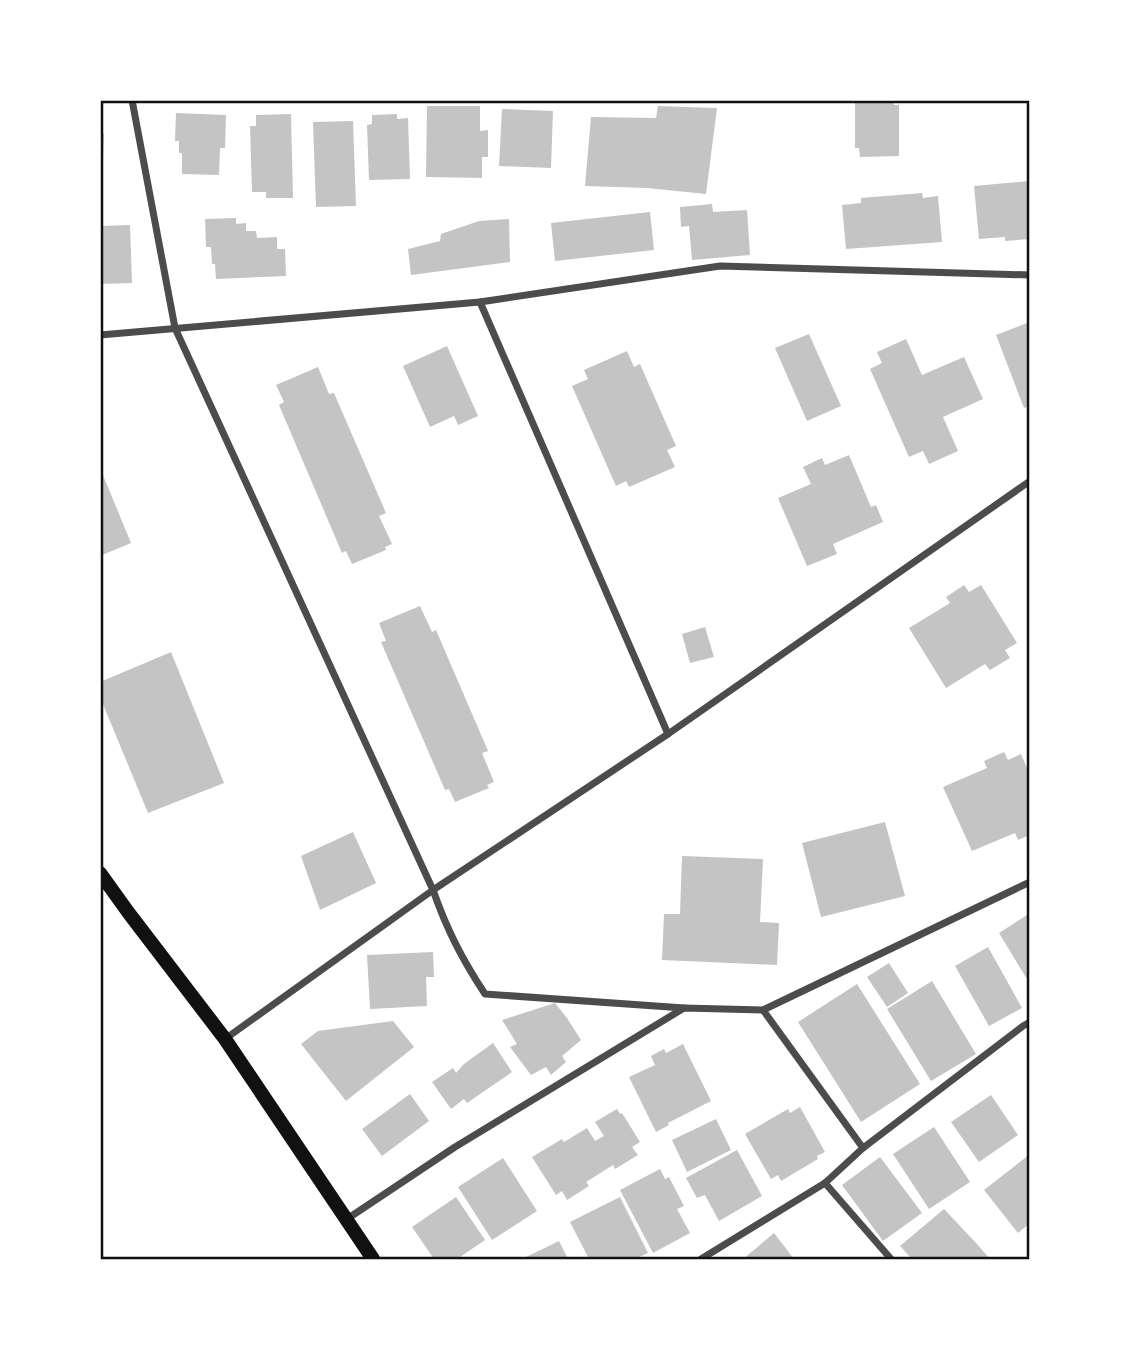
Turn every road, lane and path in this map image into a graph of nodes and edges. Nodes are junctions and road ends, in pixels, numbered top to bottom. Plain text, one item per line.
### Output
1 (132, 100) edge
2 (1030, 275) edge
3 (480, 302) junction
4 (175, 328) junction
5 (100, 335) edge
6 (1030, 481) edge
7 (668, 734) junction
8 (100, 873) edge
9 (1030, 882) edge
10 (433, 890) junction
11 (684, 1008) junction
12 (763, 1010) junction
13 (1030, 1022) edge
14 (225, 1039) junction
15 (863, 1148) junction
16 (825, 1183) junction
17 (347, 1219) junction
18 (373, 1259) edge
19 (701, 1259) edge
20 (891, 1259) edge

1 - 4 street
2 - 3 street
3 - 4 street
3 - 7 street
4 - 5 street
4 - 10 street
6 - 7 street
7 - 10 street
8 - 14 main road
9 - 12 street
10 - 11 street
10 - 14 street
11 - 12 street
11 - 17 street
12 - 15 street
13 - 15 street
14 - 17 main road
15 - 16 street
16 - 19 street
16 - 20 street
17 - 18 main road

